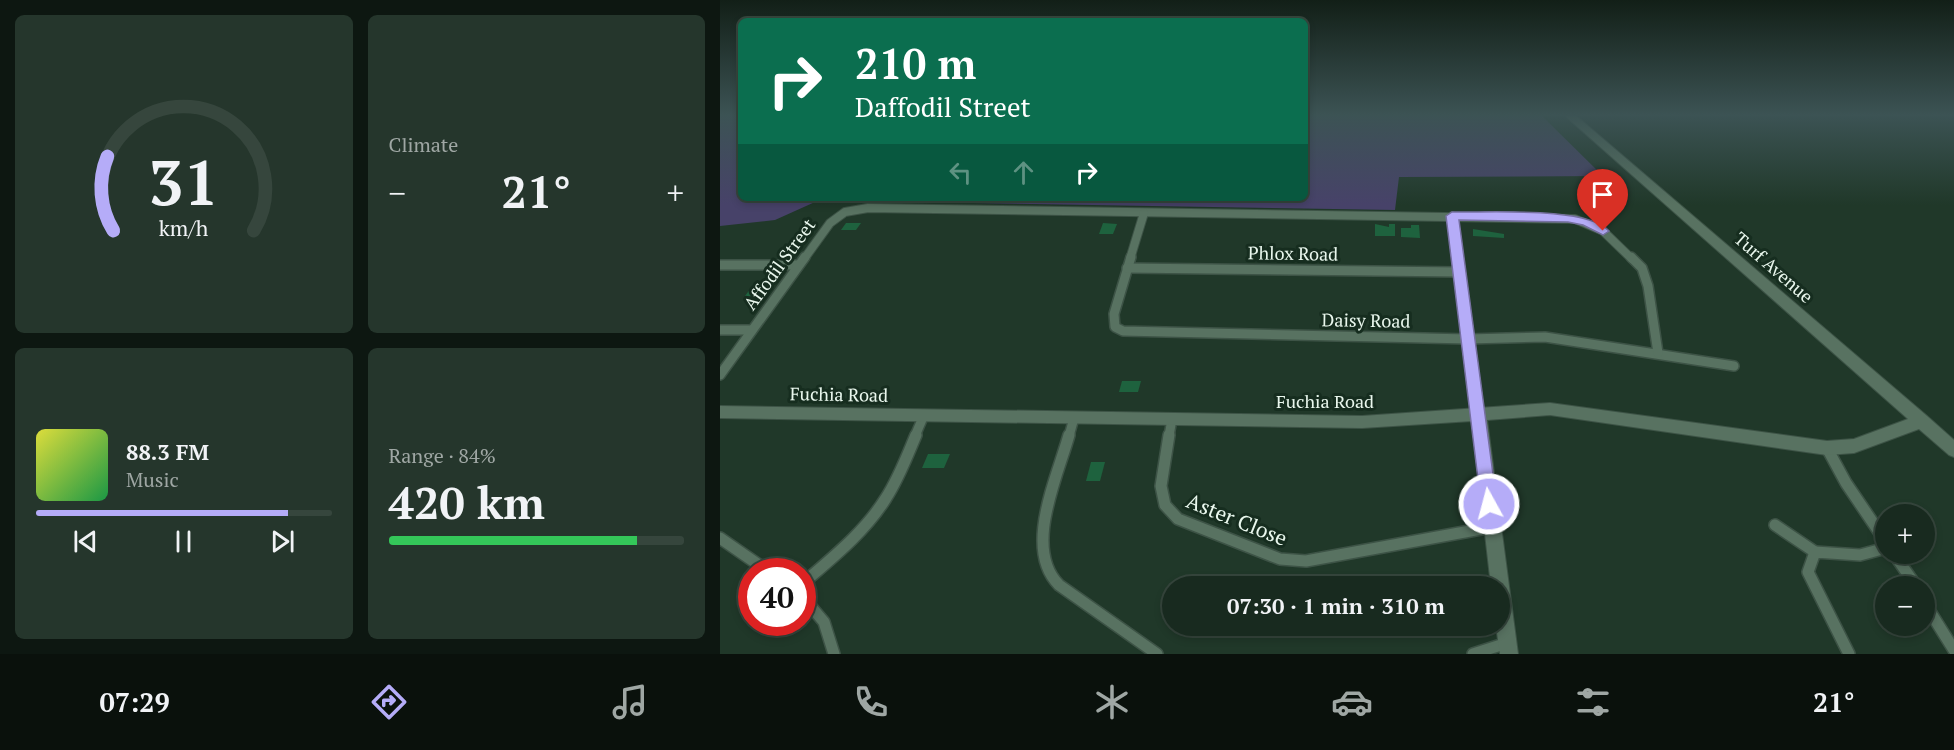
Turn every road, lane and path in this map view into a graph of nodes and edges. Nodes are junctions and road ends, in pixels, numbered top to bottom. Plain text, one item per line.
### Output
1 (1603, 145) edge
2 (1144, 213) junction
3 (1452, 216) junction
4 (720, 265) edge
5 (798, 265) junction
6 (1127, 268) junction
7 (1459, 272) junction
8 (720, 330) edge
9 (752, 330) junction
10 (1468, 339) junction
11 (1658, 353) junction
12 (1734, 366) dead end
13 (720, 375) edge
14 (720, 412) edge
15 (1479, 413) junction
16 (924, 415) junction
17 (1074, 418) junction
18 (1172, 419) junction
19 (1922, 421) junction
20 (1827, 448) junction
21 (1954, 450) edge
22 (1775, 525) dead end
23 (1492, 526) junction
24 (1875, 526) edge
25 (720, 538) edge
26 (1815, 552) junction
27 (1875, 553) edge
28 (749, 558) edge
29 (816, 571) edge
30 (1498, 576) edge
31 (816, 610) edge
32 (1935, 620) edge
33 (1508, 648) edge
34 (1954, 650) edge
35 (834, 654) edge
36 (1157, 654) edge
37 (1473, 654) edge
38 (1849, 654) edge

1 - 19 street, Turf Avenue
2 - 3 street
2 - 5 street, Affodil Street
2 - 6 street, Daisy Road
3 - 7 street
3 - 11 street
4 - 5 street
5 - 9 street, Affodil Street
6 - 7 street, Phlox Road
6 - 10 street, Daisy Road
7 - 10 street
8 - 9 street
9 - 13 street, Affodil Street
10 - 11 street, Daisy Road
10 - 15 street
11 - 12 street, Daisy Road
14 - 16 street, Fuchia Road
15 - 18 street, Fuchia Road
15 - 20 street, Fuchia Road
15 - 23 street
16 - 17 street, Fuchia Road
16 - 29 street
17 - 18 street, Fuchia Road
17 - 36 street
18 - 23 street, Aster Close
19 - 20 street, Fuchia Road
19 - 21 street, Turf Avenue
20 - 24 street
22 - 26 street
23 - 30 street
25 - 28 street
26 - 27 street
26 - 38 street
31 - 35 street
32 - 34 street
33 - 37 street

